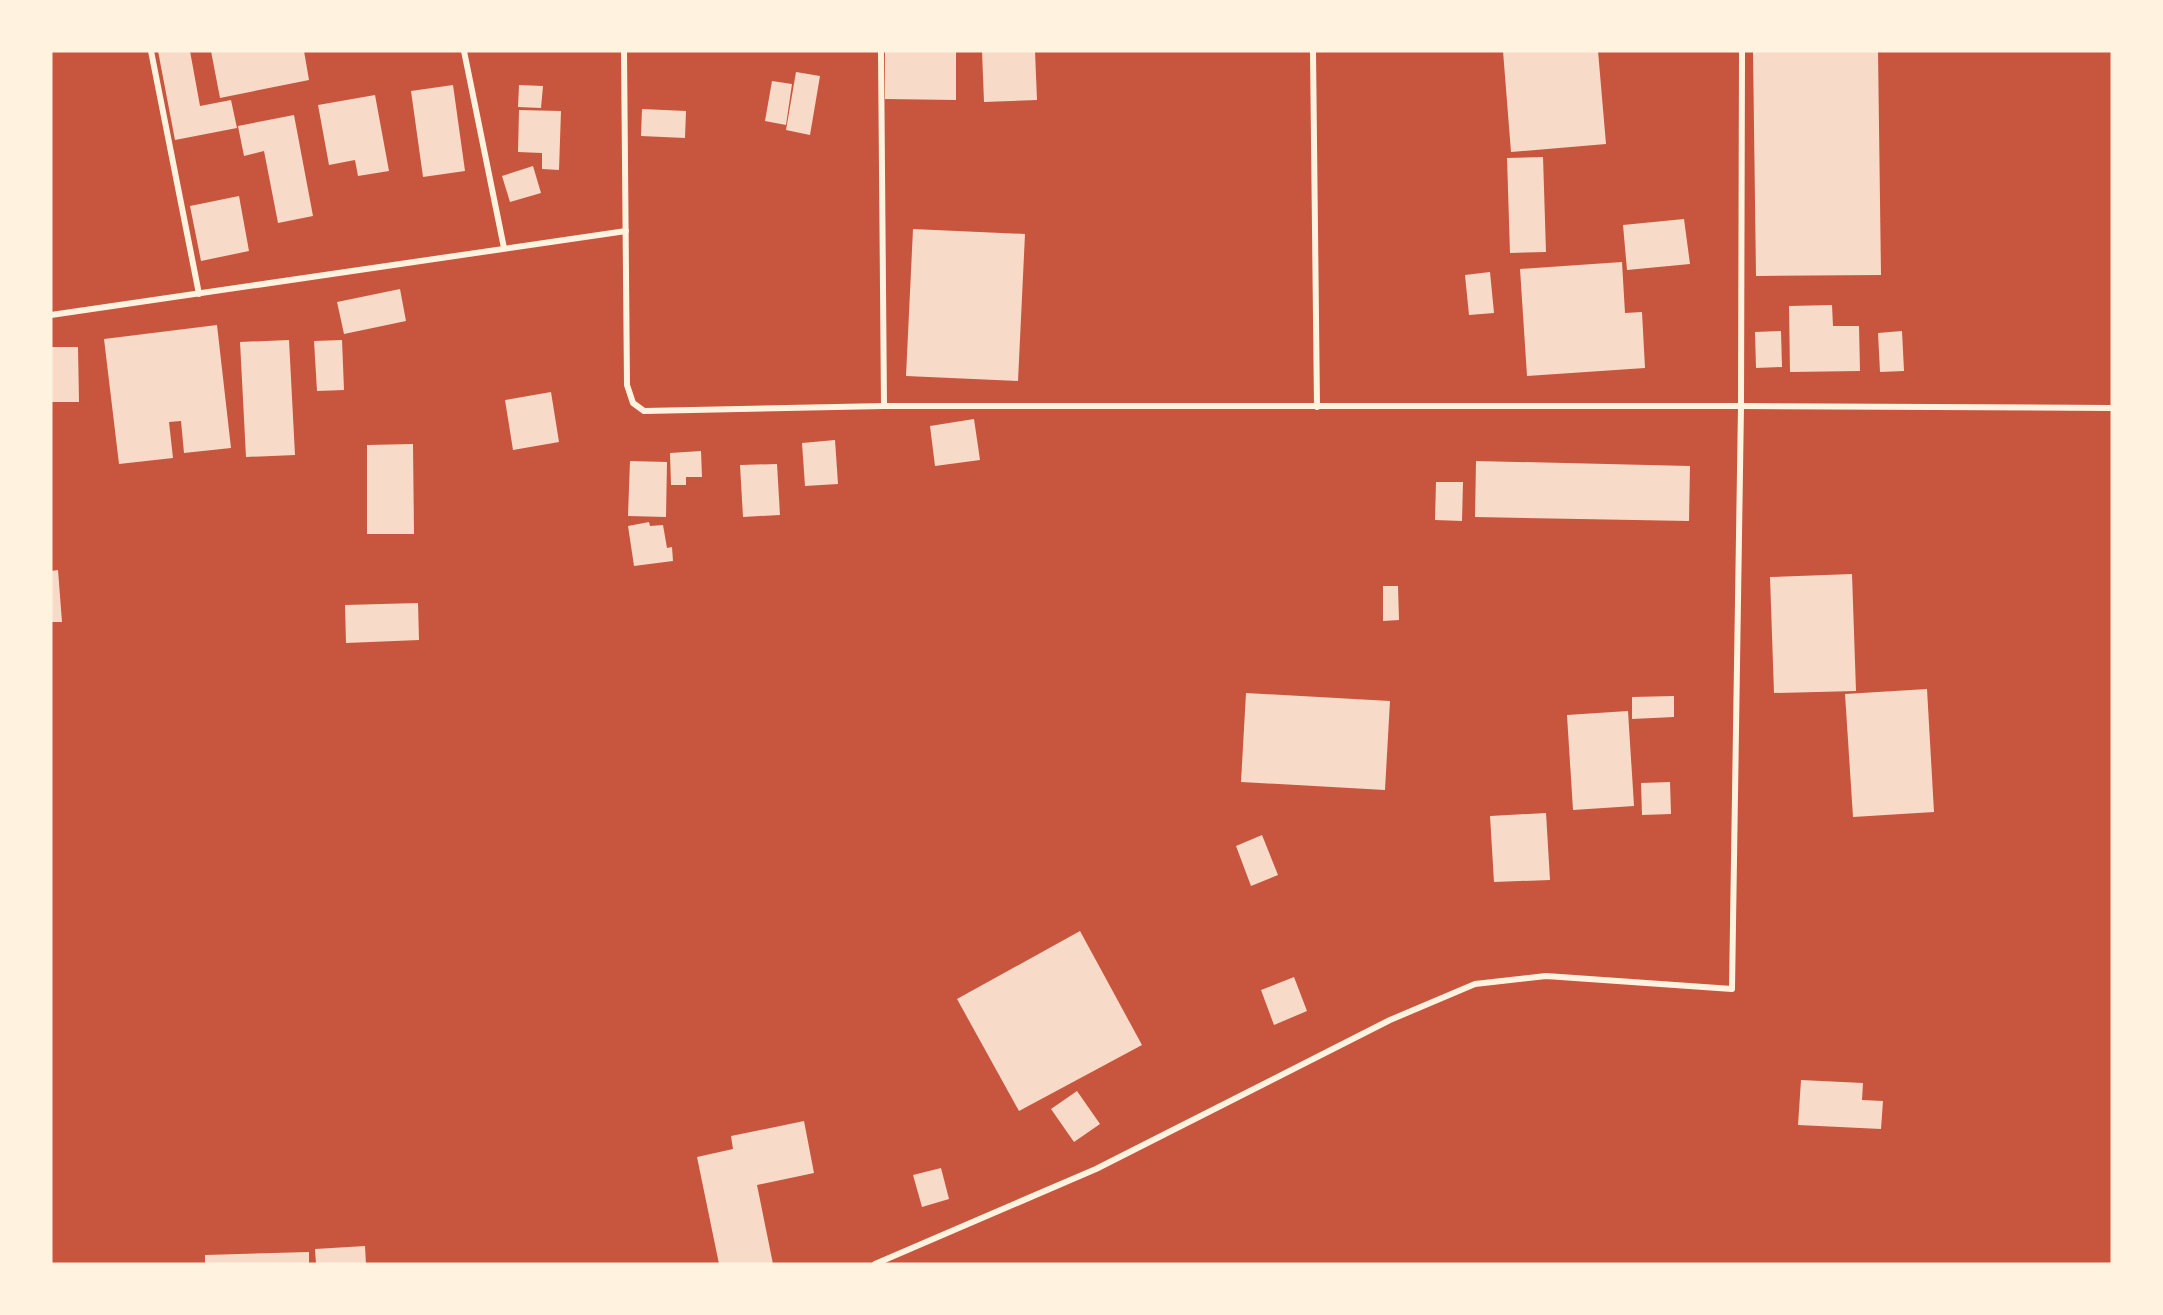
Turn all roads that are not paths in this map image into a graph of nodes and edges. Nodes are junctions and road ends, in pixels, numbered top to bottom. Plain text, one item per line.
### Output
1 (151, 51) edge
2 (464, 51) edge
3 (624, 51) edge
4 (881, 51) edge
5 (1313, 51) edge
6 (1742, 51) edge
7 (626, 231) junction
8 (504, 248) junction
9 (199, 294) junction
10 (51, 315) edge
11 (884, 406) junction
12 (1742, 406) junction
13 (1317, 407) junction
14 (2112, 408) edge
15 (875, 1264) edge

1 - 9 street
2 - 8 street
3 - 7 street
4 - 11 street
5 - 13 street
6 - 12 street
7 - 8 street
7 - 11 street
8 - 9 street
9 - 10 street
11 - 13 street
12 - 13 street
12 - 14 street
12 - 15 street

